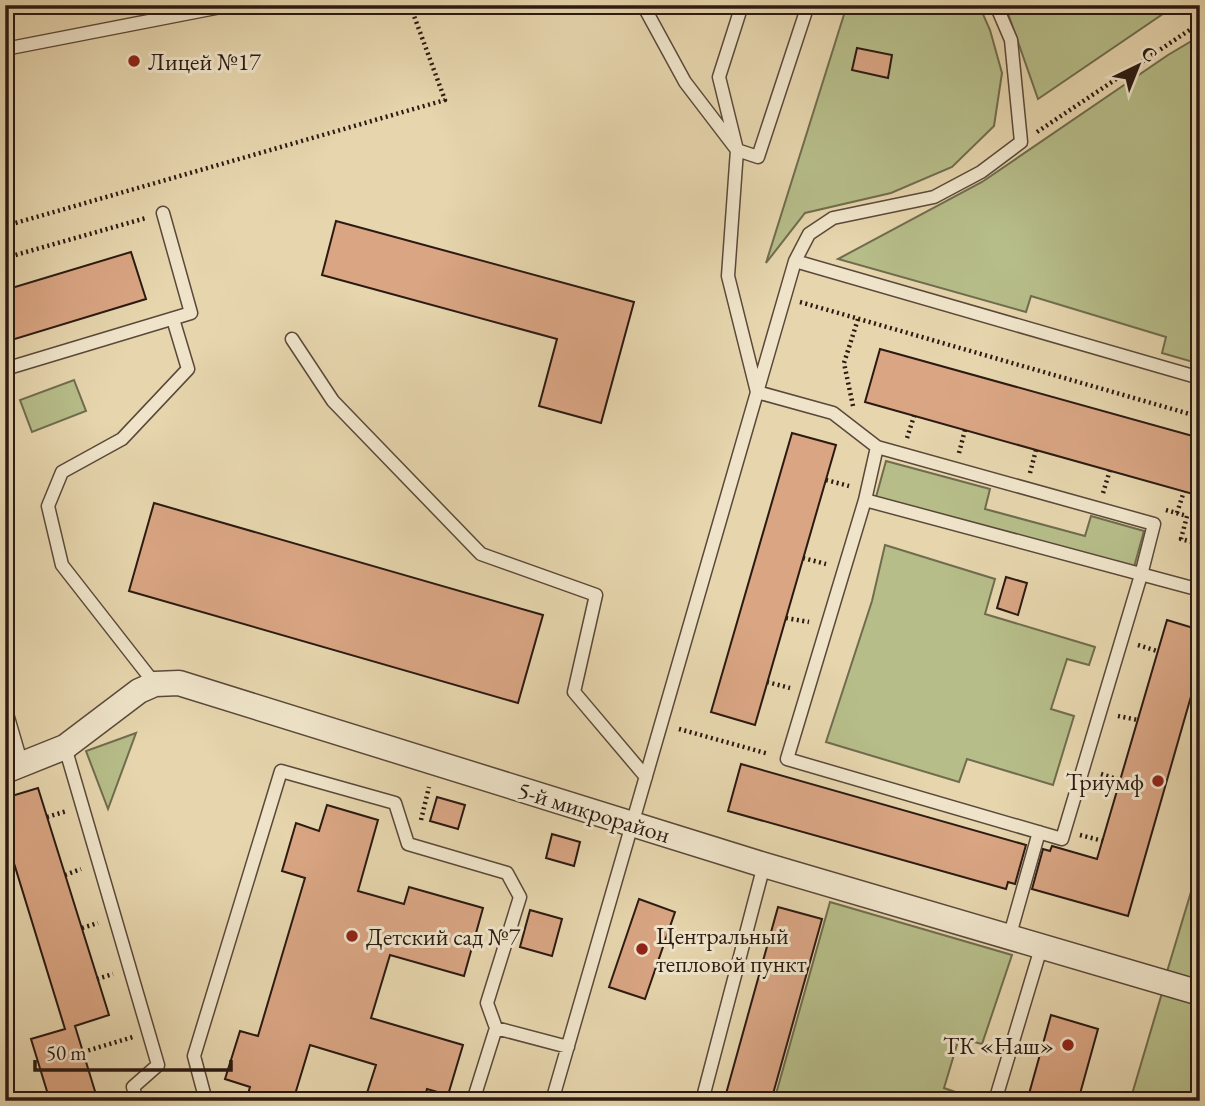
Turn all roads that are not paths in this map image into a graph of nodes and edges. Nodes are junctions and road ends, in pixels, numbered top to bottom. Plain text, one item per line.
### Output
1 (231, 5) edge
2 (643, 5) edge
3 (743, 5) edge
4 (808, 5) edge
5 (996, 5) edge
6 (5, 48) edge
7 (737, 150) junction
8 (163, 213) road end
9 (795, 261) junction
10 (173, 318) junction
11 (292, 339) dead end
12 (5, 369) edge
13 (1200, 378) edge
14 (757, 392) junction
15 (877, 447) junction
16 (865, 500) junction
17 (1141, 576) junction
18 (1200, 590) edge
19 (155, 684) junction
20 (5, 707) edge
21 (65, 747) junction
22 (14, 768) edge
23 (646, 777) junction
24 (632, 823) junction
25 (1039, 832) junction
26 (764, 865) junction
27 (1009, 938) junction
28 (1041, 948) junction
29 (1200, 993) edge
30 (496, 1028) junction
31 (568, 1047) junction
32 (137, 1101) edge
33 (206, 1101) edge
34 (473, 1101) edge
35 (552, 1101) edge
36 (702, 1101) edge
37 (995, 1101) edge

1 - 6 lane
2 - 7 lane
3 - 7 lane
4 - 7 lane
5 - 9 lane
7 - 14 lane
8 - 10 lane
9 - 13 lane
9 - 14 lane
10 - 12 lane
10 - 19 lane
11 - 23 lane
14 - 15 lane
14 - 23 lane
15 - 16 lane
15 - 17 lane
16 - 17 lane
16 - 25 lane
17 - 18 lane
17 - 25 lane
19 - 21 street
19 - 24 street, 5-й микрорайон
20 - 22 lane
21 - 22 street
21 - 32 lane
23 - 24 lane
24 - 26 street, 5-й микрорайон
24 - 31 lane
25 - 27 lane
26 - 27 street, 5-й микрорайон
26 - 36 lane
27 - 28 street, 5-й микрорайон
28 - 29 street, 5-й микрорайон
28 - 37 lane
30 - 31 lane
30 - 33 lane
30 - 34 lane
31 - 35 lane

